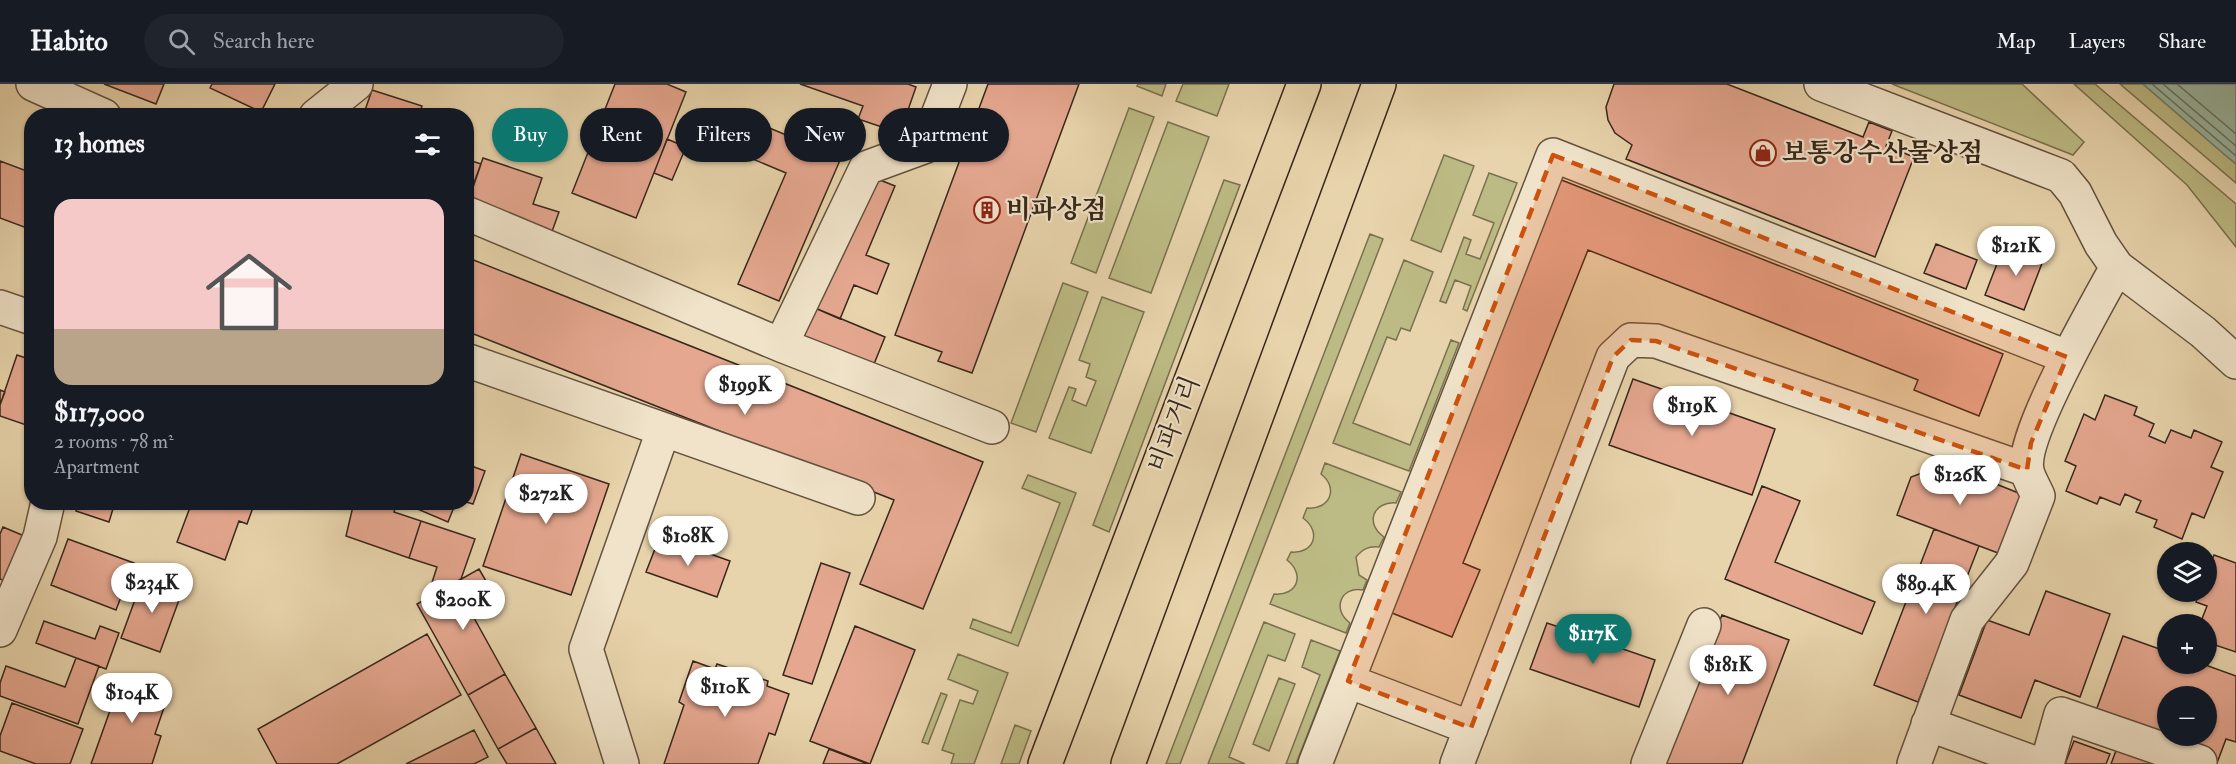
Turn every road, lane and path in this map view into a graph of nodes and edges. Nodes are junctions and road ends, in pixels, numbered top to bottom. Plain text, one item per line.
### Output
1 (33, 84) edge
2 (356, 84) edge
3 (950, 84) edge
4 (1304, 84) edge
5 (1379, 84) edge
6 (1821, 84) edge
7 (86, 108) edge
8 (326, 108) edge
9 (474, 216) edge
10 (2117, 267) junction
11 (0, 307) edge
12 (24, 315) edge
13 (781, 345) junction
14 (2067, 357) junction
15 (2236, 362) edge
16 (474, 363) edge
17 (992, 427) dead end
18 (663, 431) junction
19 (2027, 470) junction
20 (858, 498) dead end
21 (46, 510) edge
22 (1704, 625) dead end
23 (0, 630) edge
24 (1348, 681) junction
25 (1928, 724) junction
26 (1471, 728) junction
27 (622, 764) edge
28 (1045, 764) edge
29 (1128, 764) edge
30 (1315, 764) edge
31 (1457, 764) edge
32 (1648, 764) edge
33 (1914, 764) edge
34 (2037, 764) edge
35 (2047, 764) edge
36 (2199, 764) edge

1 - 7 street
2 - 8 street
3 - 13 street
4 - 28 main road, 비파거리
5 - 29 main road
6 - 10 street
9 - 13 street
10 - 14 street
10 - 15 street
11 - 12 street
13 - 17 street
14 - 19 street
14 - 24 street
16 - 18 street
18 - 20 street
18 - 27 street
19 - 25 street
19 - 26 street
21 - 23 street
22 - 32 street
24 - 26 street
24 - 30 street
25 - 33 street
25 - 34 street
26 - 31 street
35 - 36 street

